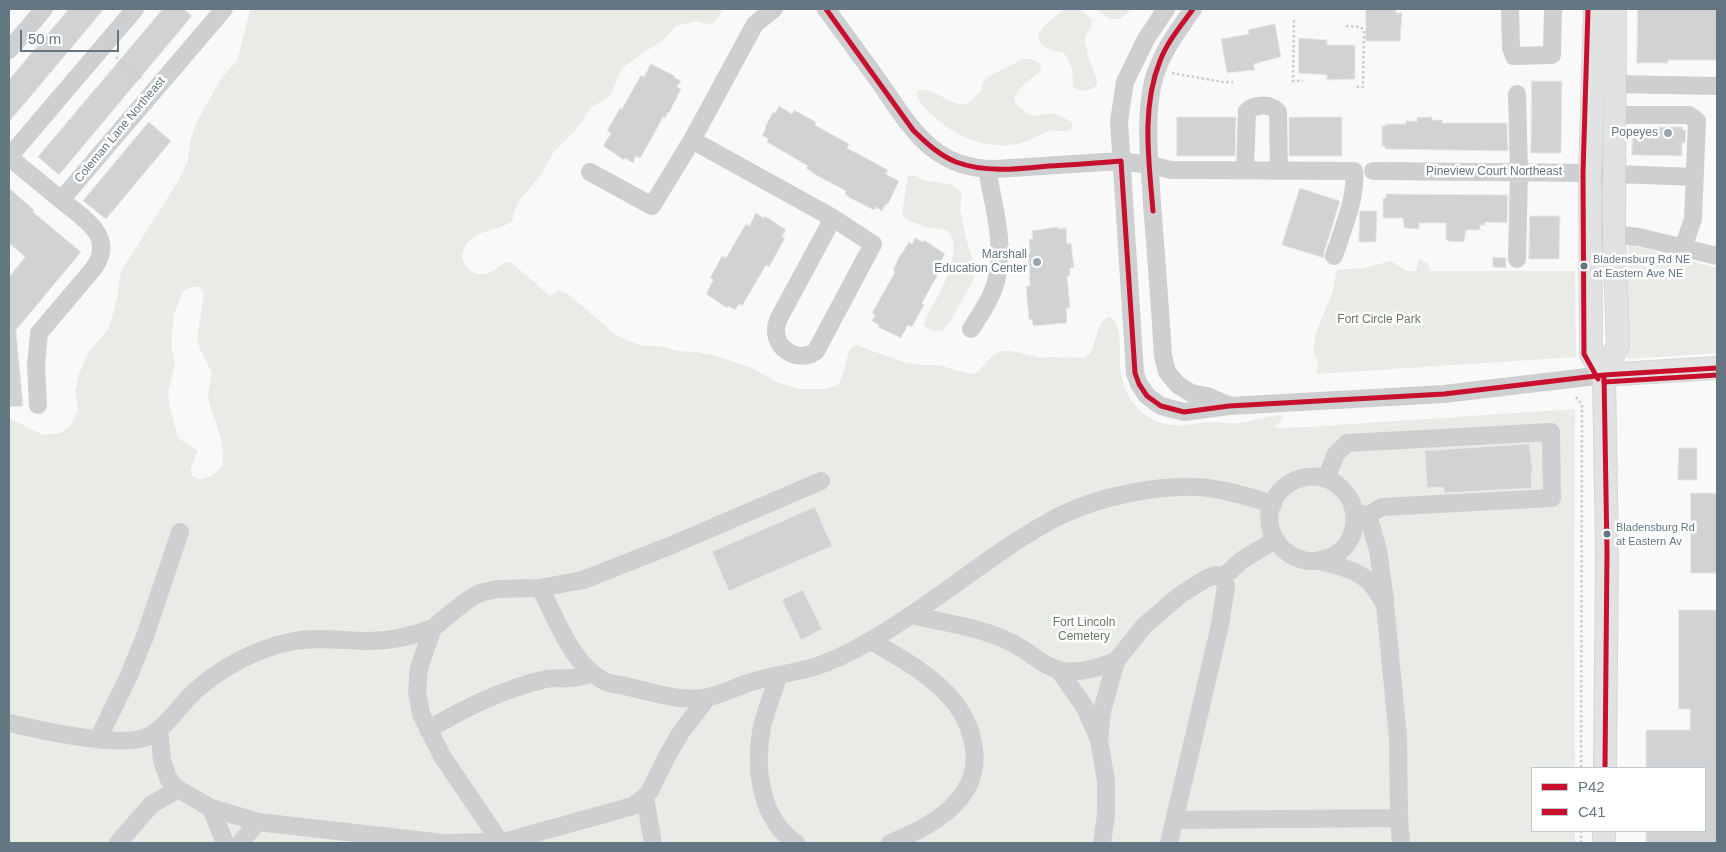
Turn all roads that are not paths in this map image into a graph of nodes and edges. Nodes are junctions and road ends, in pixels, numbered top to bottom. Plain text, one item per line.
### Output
1 (44, 9) edge
2 (135, 9) edge
3 (224, 9) edge
4 (774, 9) edge
5 (826, 9) edge
6 (1166, 9) edge
7 (1194, 9) edge
8 (1510, 9) edge
9 (1553, 9) edge
10 (1595, 9) edge
11 (1615, 9) edge
12 (9, 50) edge
13 (1593, 84) junction
14 (1615, 84) junction
15 (1717, 86) edge
16 (1517, 94) dead end
17 (1615, 115) junction
18 (692, 140) junction
19 (9, 157) edge
20 (1121, 161) junction
21 (1150, 165) junction
22 (987, 169) junction
23 (1245, 170) junction
24 (1278, 171) junction
25 (1373, 171) dead end
26 (590, 172) dead end
27 (1519, 172) junction
28 (1590, 173) junction
29 (1614, 174) junction
30 (1695, 177) junction
31 (61, 200) junction
32 (833, 218) junction
33 (1591, 232) junction
34 (1614, 234) junction
35 (1683, 248) junction
36 (1334, 256) dead end
37 (1717, 256) edge
38 (1517, 259) dead end
39 (971, 329) dead end
40 (1717, 368) edge
41 (1604, 375) junction
42 (38, 406) dead end
43 (1229, 406) junction
44 (1326, 478) junction
45 (820, 481) dead end
46 (1273, 504) junction
47 (1361, 514) junction
48 (180, 532) dead end
49 (1275, 540) junction
50 (1317, 561) junction
51 (1222, 578) junction
52 (540, 588) junction
53 (1385, 605) junction
54 (910, 615) junction
55 (433, 628) junction
56 (871, 641) junction
57 (1116, 660) junction
58 (1058, 669) junction
59 (592, 674) junction
60 (779, 675) junction
61 (708, 697) junction
62 (9, 723) edge
63 (159, 730) junction
64 (428, 730) junction
65 (98, 739) junction
66 (1100, 740) junction
67 (1604, 767) edge
68 (178, 789) junction
69 (645, 797) junction
70 (211, 808) junction
71 (1399, 818) junction
72 (1175, 820) junction
73 (258, 822) junction
74 (118, 843) edge
75 (225, 843) edge
76 (240, 843) edge
77 (500, 843) edge
78 (653, 843) edge
79 (796, 843) edge
80 (890, 843) edge
81 (1102, 843) edge
82 (1169, 843) edge
83 (1401, 843) edge

1 - 12 street
2 - 19 street
3 - 31 street, Coleman Lane Northeast
4 - 18 street
5 - 22 street
6 - 20 street
7 - 21 street
8 - 9 street
10 - 13 main road
11 - 14 main road
13 - 14 main road
13 - 28 main road
14 - 15 street
14 - 17 main road
16 - 27 street
17 - 29 main road
17 - 30 street
18 - 26 street
18 - 32 street
19 - 31 street
20 - 21 street
20 - 22 street
20 - 43 street
21 - 23 street
21 - 43 street
22 - 39 street
23 - 24 street
23 - 24 street
24 - 36 street
25 - 27 street, Pineview Court Northeast
27 - 28 street, Pineview Court Northeast
27 - 38 street
28 - 29 street, Pineview Court Northeast
28 - 33 main road
29 - 30 street, Pineview Court Northeast
29 - 34 main road
30 - 35 street
31 - 42 street
32 - 32 street
33 - 34 street
33 - 41 main road
34 - 35 street
34 - 41 main road
35 - 37 street
40 - 41 main road
41 - 43 street
41 - 67 main road
44 - 46 street
44 - 47 street
44 - 47 street
45 - 52 street
46 - 49 street
46 - 54 street
47 - 50 street
47 - 53 street
48 - 65 street
49 - 50 street
49 - 51 street
50 - 53 street
51 - 57 street
51 - 72 street
52 - 55 street
52 - 59 street
53 - 71 street
54 - 56 street
54 - 58 street
55 - 63 street
55 - 64 street
56 - 60 street
56 - 80 street
57 - 58 street
57 - 66 street
58 - 66 street
59 - 61 street
59 - 64 street
60 - 61 street
60 - 79 street
61 - 69 street
62 - 65 street
63 - 65 street
63 - 68 street
64 - 77 street
66 - 81 street
68 - 70 street
68 - 74 street
69 - 77 street
69 - 78 street
70 - 73 street
70 - 75 street
71 - 72 street
71 - 83 street
72 - 82 street
73 - 76 street
73 - 77 street

